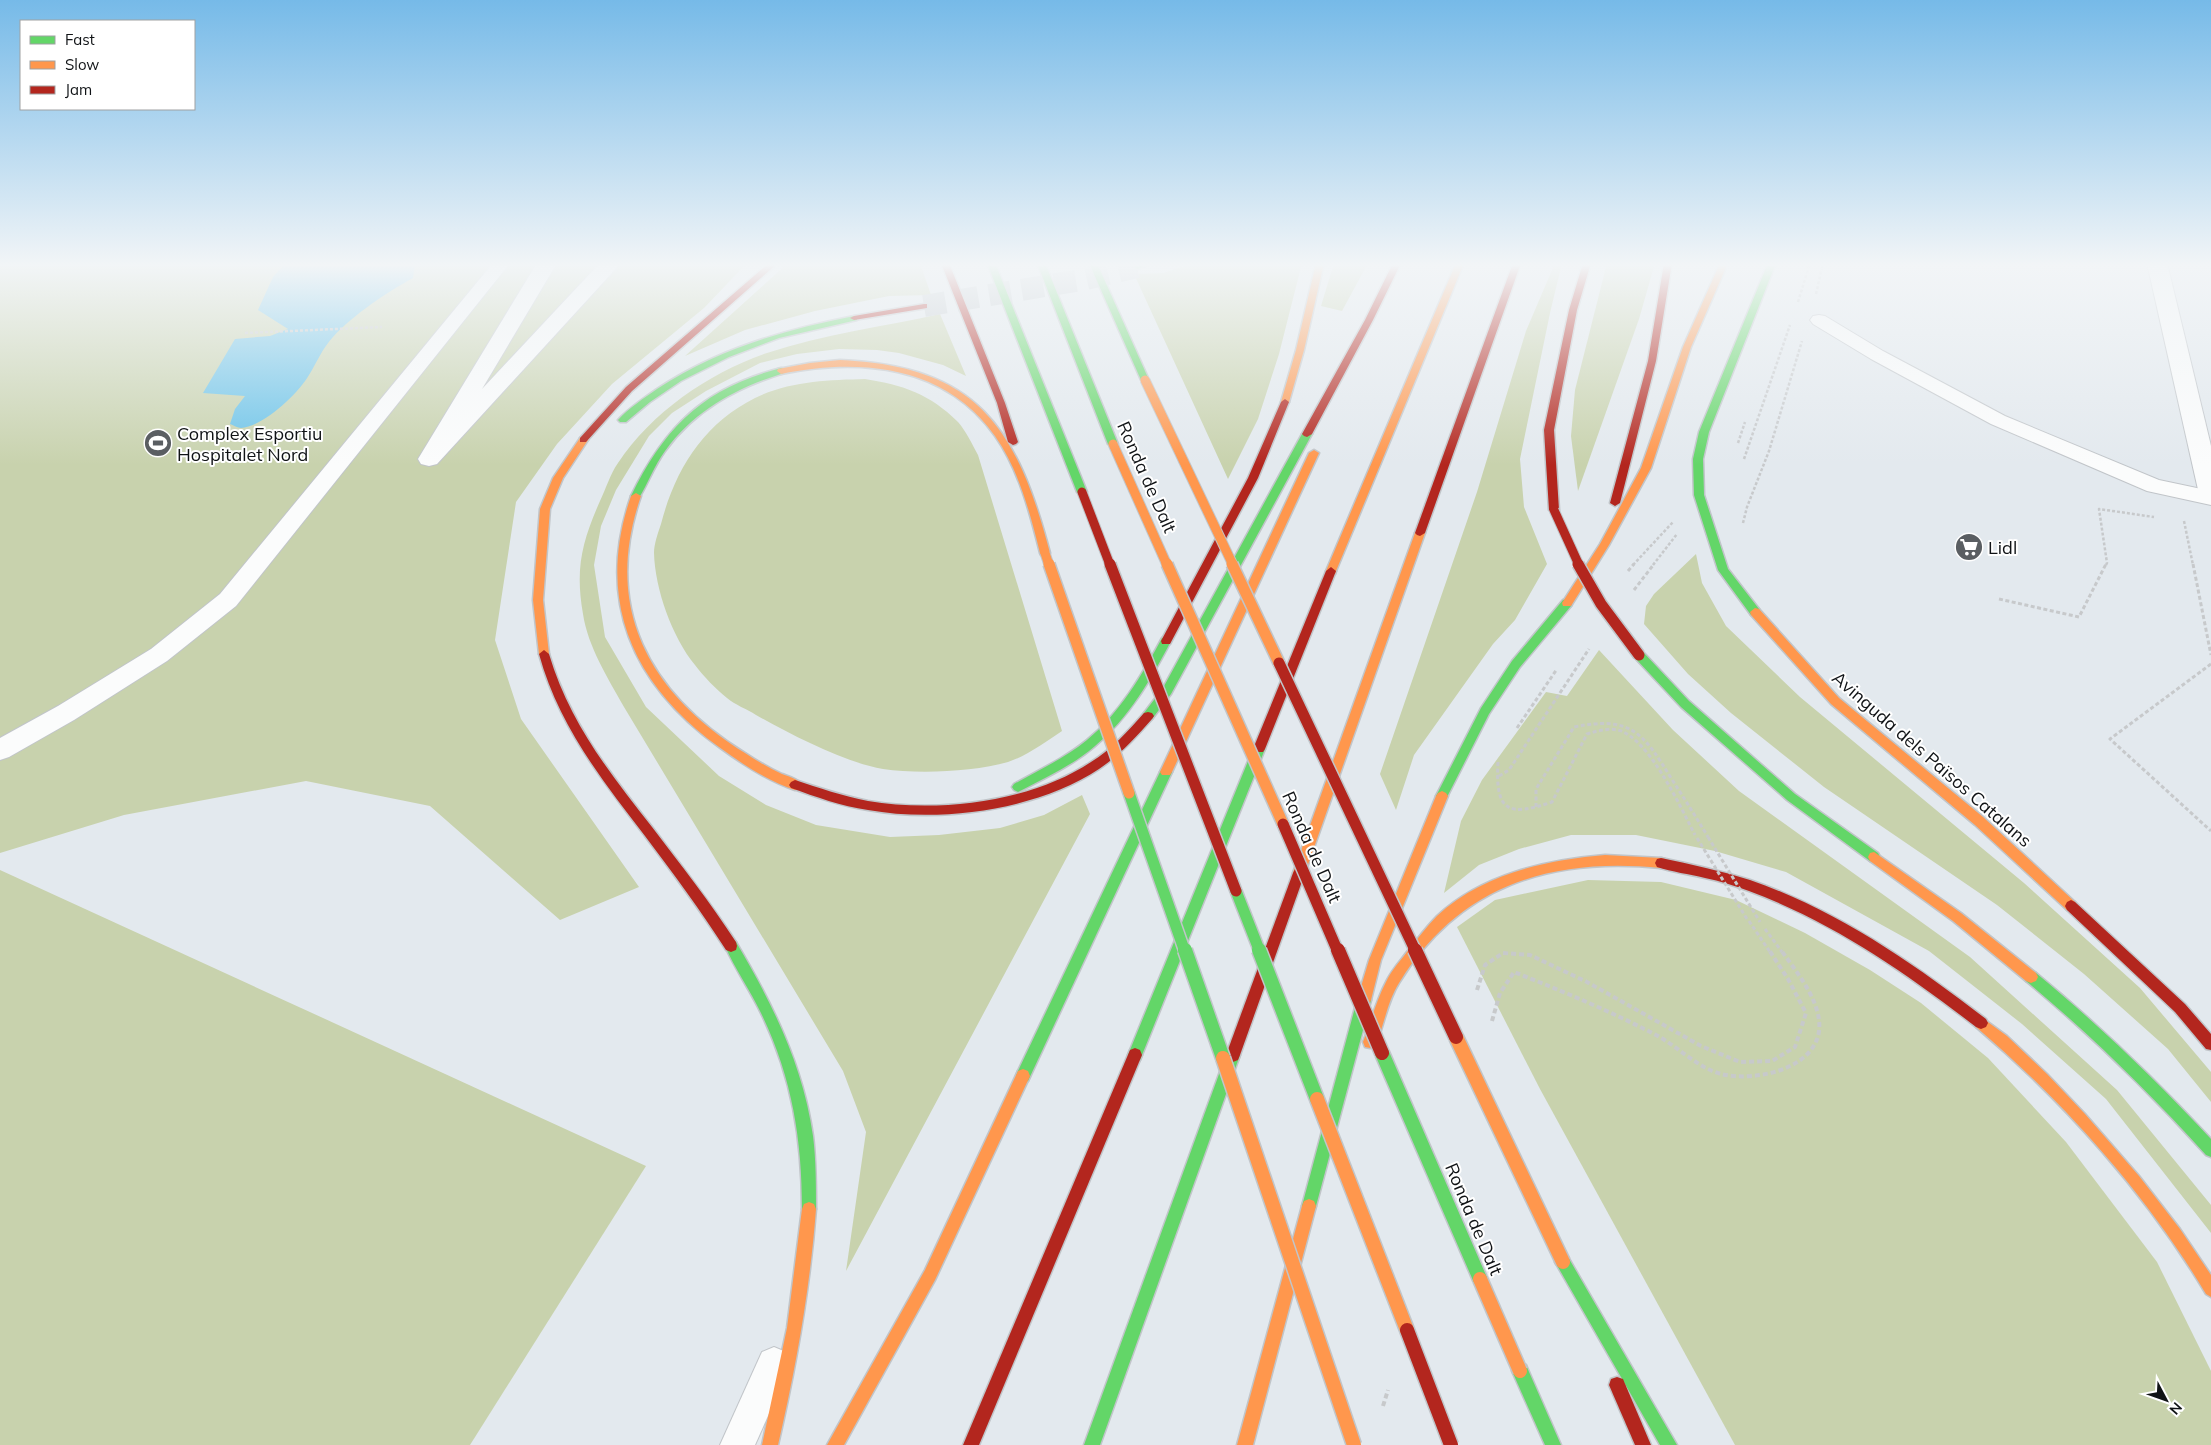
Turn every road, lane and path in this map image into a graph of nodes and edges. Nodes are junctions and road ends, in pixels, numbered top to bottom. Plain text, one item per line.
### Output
1 (304, 330) edge
2 (447, 330) edge
3 (506, 330) edge
4 (548, 330) edge
5 (698, 330) edge
6 (800, 330) edge
7 (973, 330) edge
8 (1018, 330) edge
9 (1068, 330) edge
10 (1123, 330) edge
11 (1303, 330) edge
12 (1363, 330) edge
13 (1365, 330) edge
14 (1432, 330) edge
15 (1493, 330) edge
16 (1569, 330) edge
17 (1657, 330) edge
18 (1694, 330) edge
19 (1745, 330) edge
20 (1788, 330) edge
21 (1811, 330) edge
22 (1820, 330) edge
23 (2177, 330) edge
24 (245, 333) dead end
25 (2202, 415) edge
26 (1328, 420) dead end
27 (616, 427) dead end
28 (1320, 438) dead end
29 (1744, 459) dead end
30 (1026, 486) junction
31 (2211, 496) edge
32 (1678, 517) dead end
33 (2162, 518) dead end
34 (556, 520) dead end
35 (2178, 521) dead end
36 (2184, 523) dead end
37 (1743, 526) dead end
38 (1679, 530) dead end
39 (543, 544) junction
40 (1604, 545) junction
41 (1623, 576) dead end
42 (1633, 591) dead end
43 (1999, 599) dead end
44 (1593, 643) dead end
45 (1563, 662) dead end
46 (2211, 664) edge
47 (1106, 728) junction
48 (1514, 732) dead end
49 (0, 750) edge
50 (1500, 758) dead end
51 (1499, 776) junction
52 (993, 802) junction
53 (1536, 808) junction
54 (2211, 832) edge
55 (1484, 965) dead end
56 (1542, 983) dead end
57 (2211, 1044) edge
58 (1368, 1049) dead end
59 (1350, 1095) dead end
60 (2211, 1150) edge
61 (1303, 1224) junction
62 (1563, 1262) junction
63 (2211, 1288) edge
64 (798, 1307) junction
65 (1603, 1354) dead end
66 (1611, 1372) dead end
67 (737, 1445) edge
68 (770, 1445) edge
69 (835, 1445) edge
70 (971, 1445) edge
71 (1092, 1445) edge
72 (1245, 1445) edge
73 (1354, 1445) edge
74 (1451, 1445) edge
75 (1553, 1445) edge
76 (1643, 1445) edge
77 (1669, 1445) edge

1 - 24 path
2 - 49 lane
3 - 4 street
5 - 39 main road
6 - 27 main road
7 - 30 main road
8 - 74 main road, bridge
9 - 75 main road, Ronda de Dalt, bridge
10 - 62 main road, bridge
11 - 47 main road
12 - 52 main road
13 - 26 main road
14 - 70 main road
15 - 71 main road
16 - 60 main road, bridge
17 - 40 main road
18 - 40 main road
19 - 57 main road, Avinguda dels Països Catalans
20 - 29 path
21 - 37 path
22 - 31 lane
23 - 25 street
25 - 31 street
28 - 69 main road
30 - 47 main road, bridge
30 - 52 main road
32 - 41 path
33 - 43 path
34 - 39 main road
35 - 36 path
38 - 42 path
39 - 64 main road
40 - 61 main road
44 - 51 path
45 - 48 path
46 - 54 path
47 - 52 main road
47 - 73 main road, bridge
50 - 51 path
51 - 53 path
53 - 55 path, bridge
53 - 56 path, bridge
58 - 63 main road
59 - 61 main road
61 - 72 main road
62 - 65 main road
62 - 77 main road
64 - 67 lane
64 - 68 main road
66 - 76 main road

